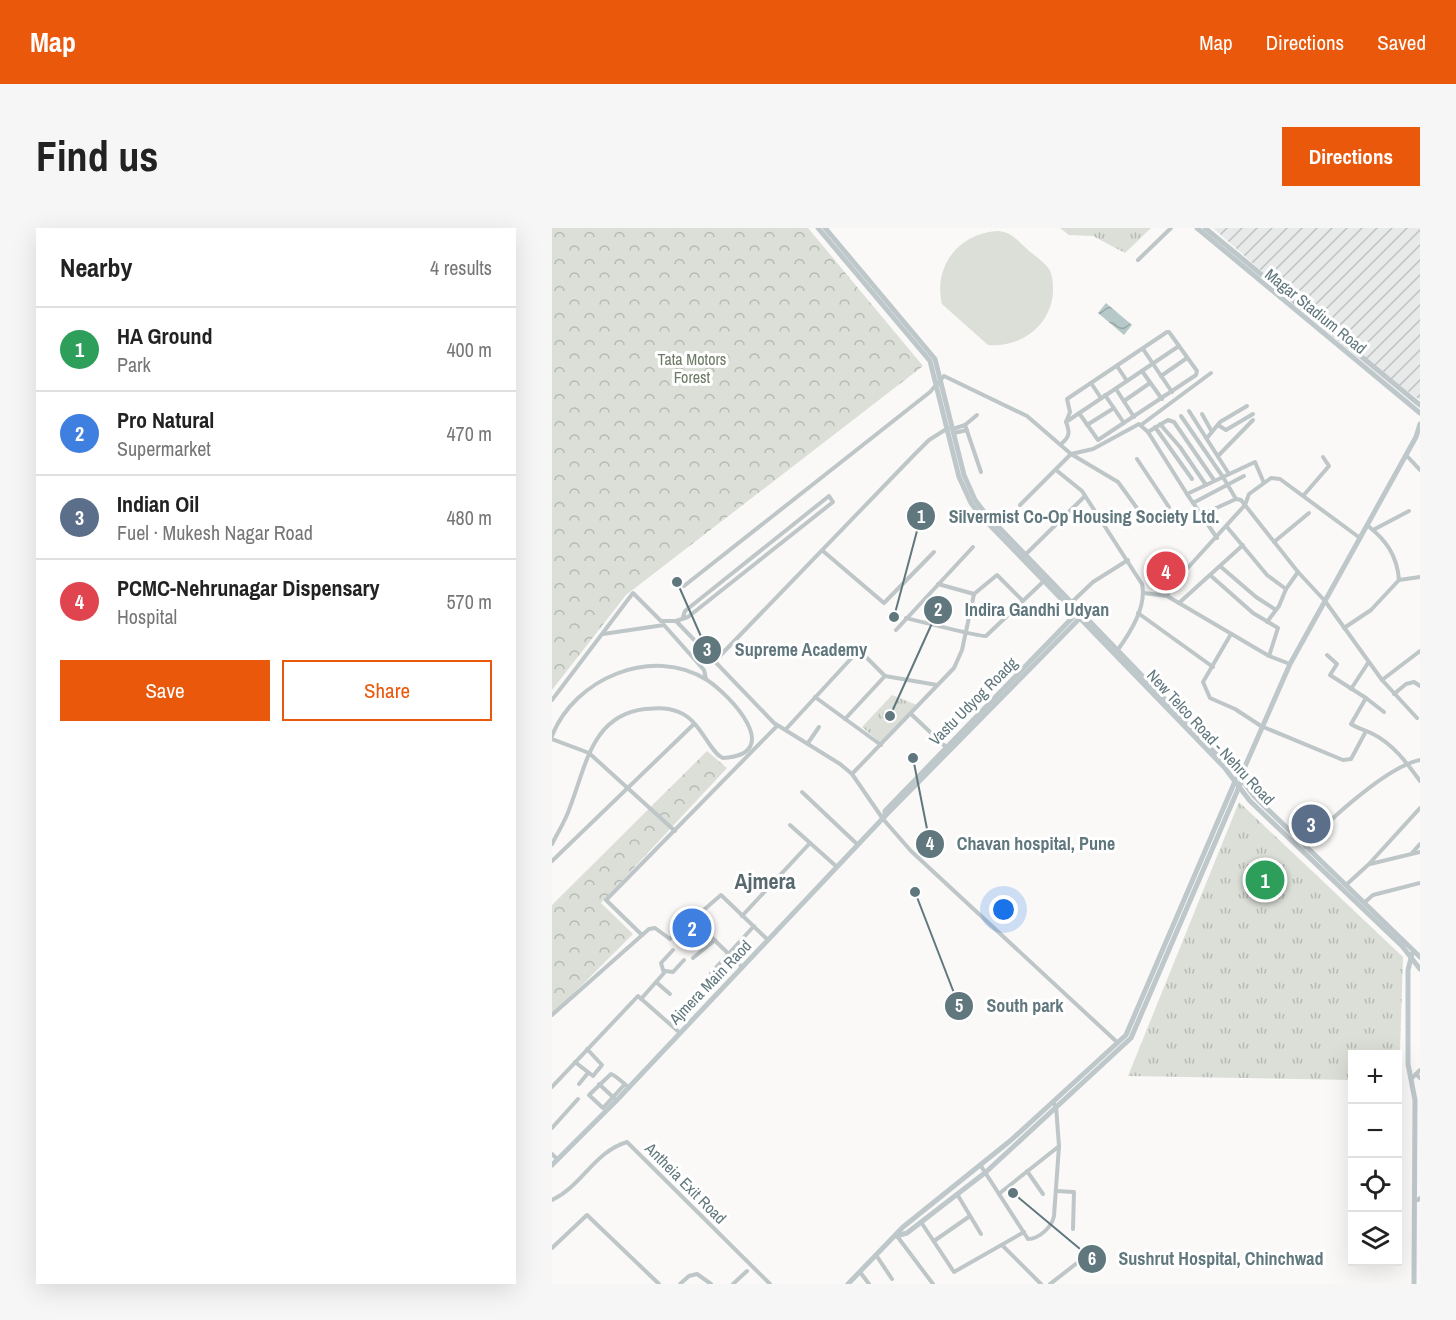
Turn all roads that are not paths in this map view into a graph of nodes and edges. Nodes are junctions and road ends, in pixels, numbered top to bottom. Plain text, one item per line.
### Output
1 (818, 228) edge
2 (1171, 228) edge
3 (1197, 228) edge
4 (1205, 228) edge
5 (826, 232) edge
6 (1138, 260) dead end
7 (1179, 346) junction
8 (1143, 349) junction
9 (1188, 358) junction
10 (1153, 364) junction
11 (1117, 366) junction
12 (1142, 371) junction
13 (1211, 374) dead end
14 (1161, 376) junction
15 (939, 381) junction
16 (1127, 381) junction
17 (1091, 383) junction
18 (1150, 383) junction
19 (1116, 388) junction
20 (1172, 392) junction
21 (1103, 397) junction
22 (1162, 399) junction
23 (1124, 401) junction
24 (1420, 405) edge
25 (1246, 406) dead end
26 (1114, 408) junction
27 (1189, 411) dead end
28 (1079, 413) junction
29 (1420, 413) edge
30 (1202, 414) dead end
31 (1253, 414) dead end
32 (976, 415) dead end
33 (1181, 416) dead end
34 (1134, 417) junction
35 (1253, 420) dead end
36 (1066, 422) junction
37 (1124, 423) junction
38 (1160, 424) junction
39 (1420, 424) edge
40 (1087, 425) junction
41 (1141, 425) junction
42 (1218, 425) junction
43 (1155, 427) junction
44 (966, 428) junction
45 (951, 429) junction
46 (1148, 432) junction
47 (1212, 432) junction
48 (1418, 435) edge
49 (1208, 438) junction
50 (1061, 444) junction
51 (1071, 454) junction
52 (1406, 455) junction
53 (1218, 456) junction
54 (1323, 457) dead end
55 (1137, 459) dead end
56 (1056, 470) junction
57 (1420, 470) edge
58 (981, 472) dead end
59 (1229, 474) junction
60 (1244, 476) dead end
61 (1222, 477) junction
62 (1192, 479) dead end
63 (1214, 480) junction
64 (1264, 483) junction
65 (1206, 485) junction
66 (1228, 486) junction
67 (1187, 494) junction
68 (1085, 496) junction
69 (1303, 496) junction
70 (1236, 499) junction
71 (1193, 503) junction
72 (1020, 505) dead end
73 (1245, 505) junction
74 (1409, 511) dead end
75 (1309, 513) dead end
76 (1201, 515) junction
77 (1367, 525) junction
78 (792, 526) junction
79 (1227, 527) junction
80 (1373, 530) junction
81 (796, 532) junction
82 (1217, 538) junction
83 (1360, 538) junction
84 (1274, 542) junction
85 (1243, 545) junction
86 (973, 548) dead end
87 (823, 550) junction
88 (934, 552) dead end
89 (1024, 556) junction
90 (1128, 560) junction
91 (1220, 566) junction
92 (1298, 572) junction
93 (733, 573) junction
94 (1210, 575) junction
95 (738, 578) junction
96 (1420, 578) edge
97 (1046, 579) junction
98 (1400, 580) junction
99 (938, 584) junction
100 (684, 586) dead end
101 (1286, 589) junction
102 (1144, 593) junction
103 (974, 594) junction
104 (704, 596) junction
105 (1167, 596) junction
106 (1023, 601) junction
107 (1325, 601) junction
108 (708, 602) junction
109 (1072, 602) junction
110 (1179, 603) junction
111 (1276, 610) junction
112 (1138, 613) junction
113 (1080, 614) junction
114 (683, 617) junction
115 (906, 618) junction
116 (676, 621) junction
117 (1267, 622) junction
118 (1344, 628) junction
119 (896, 630) dead end
120 (966, 631) junction
121 (603, 634) junction
122 (1231, 634) junction
123 (1420, 651) edge
124 (1116, 652) junction
125 (1327, 655) dead end
126 (1269, 656) junction
127 (714, 662) junction
128 (1368, 663) junction
129 (1290, 664) junction
130 (1213, 667) junction
131 (885, 676) junction
132 (706, 679) junction
133 (1382, 680) junction
134 (938, 685) junction
135 (1420, 686) edge
136 (1351, 689) junction
137 (1394, 694) junction
138 (815, 697) junction
139 (1366, 698) junction
140 (552, 700) edge
141 (1384, 712) dead end
142 (910, 714) junction
143 (1417, 718) dead end
144 (845, 719) junction
145 (694, 724) junction
146 (777, 726) junction
147 (1261, 726) junction
148 (819, 727) dead end
149 (786, 729) junction
150 (1365, 733) junction
151 (552, 738) edge
152 (808, 743) junction
153 (881, 745) junction
154 (949, 746) junction
155 (589, 753) junction
156 (1420, 760) edge
157 (1408, 763) junction
158 (852, 774) junction
159 (1239, 779) junction
160 (1420, 781) edge
161 (628, 788) junction
162 (802, 792) dead end
163 (1420, 807) edge
164 (884, 817) junction
165 (790, 825) dead end
166 (675, 831) junction
167 (810, 843) junction
168 (552, 844) edge
169 (1420, 844) edge
170 (858, 845) junction
171 (1304, 848) junction
172 (1420, 852) edge
173 (1412, 854) junction
174 (552, 861) edge
175 (1369, 864) junction
176 (837, 867) junction
177 (1420, 883) edge
178 (1344, 886) junction
179 (1365, 902) junction
180 (742, 916) junction
181 (694, 920) junction
182 (754, 926) junction
183 (642, 935) junction
184 (715, 940) junction
185 (768, 941) junction
186 (673, 950) dead end
187 (1415, 951) edge
188 (729, 954) junction
189 (1420, 957) edge
190 (693, 958) dead end
191 (684, 960) dead end
192 (1419, 966) edge
193 (743, 968) junction
194 (665, 970) junction
195 (711, 973) dead end
196 (656, 982) junction
197 (670, 994) dead end
198 (641, 999) junction
199 (552, 1015) edge
200 (680, 1033) junction
201 (1120, 1046) junction
202 (587, 1049) junction
203 (575, 1062) junction
204 (1418, 1072) edge
205 (588, 1073) junction
206 (1420, 1078) edge
207 (1410, 1079) junction
208 (579, 1084) dead end
209 (599, 1084) junction
210 (627, 1086) junction
211 (552, 1087) edge
212 (615, 1099) junction
213 (578, 1100) dead end
214 (1054, 1105) junction
215 (552, 1128) edge
216 (1059, 1146) junction
217 (552, 1154) edge
218 (557, 1159) junction
219 (552, 1165) edge
220 (981, 1166) junction
221 (1028, 1171) junction
222 (986, 1172) junction
223 (1418, 1184) edge
224 (1056, 1191) junction
225 (1000, 1193) junction
226 (957, 1194) junction
227 (1043, 1194) dead end
228 (1418, 1199) edge
229 (552, 1200) edge
230 (970, 1216) junction
231 (921, 1222) junction
232 (1073, 1229) dead end
233 (1024, 1232) junction
234 (981, 1234) dead end
235 (896, 1236) junction
236 (934, 1241) junction
237 (1002, 1245) junction
238 (552, 1248) edge
239 (875, 1254) junction
240 (1077, 1263) dead end
241 (747, 1271) dead end
242 (860, 1271) junction
243 (1058, 1277) junction
244 (1035, 1278) junction
245 (892, 1279) dead end
246 (659, 1284) edge
247 (680, 1284) edge
248 (711, 1284) edge
249 (733, 1284) edge
250 (770, 1284) edge
251 (848, 1284) edge
252 (869, 1284) edge
253 (933, 1284) edge
254 (1034, 1284) edge
255 (1041, 1284) edge
256 (1050, 1284) edge
257 (1064, 1284) edge
258 (1414, 1284) edge

1 - 5 street, New Telco Road - Nehru Road
2 - 6 street
3 - 29 street, Magar Stadium Road
4 - 24 street, Magar Stadium Road
5 - 15 street, New Telco Road - Nehru Road
7 - 8 street
7 - 9 street
7 - 10 street
8 - 10 street
8 - 11 street
9 - 14 street
9 - 20 street
10 - 12 street
10 - 14 street
11 - 16 street
11 - 17 street
12 - 16 street
12 - 18 street
13 - 41 street
14 - 20 street
15 - 45 street, New Telco Road - Nehru Road
15 - 50 street
15 - 100 street
16 - 19 street
17 - 21 street
17 - 36 street
18 - 22 street
18 - 23 street
19 - 21 street
19 - 23 street
20 - 22 street
21 - 26 street
21 - 28 street
22 - 34 street
23 - 34 street
25 - 42 street
26 - 37 street
26 - 40 street
27 - 49 street
28 - 36 street
28 - 40 street
30 - 47 street
31 - 42 street
32 - 44 street
33 - 61 street
34 - 37 street
35 - 53 street
36 - 50 street
37 - 40 street
38 - 43 street
38 - 63 street
38 - 65 street
39 - 48 street
41 - 46 street
41 - 51 street
42 - 47 street
43 - 46 street
43 - 62 street
44 - 45 street
44 - 58 street
45 - 87 street
45 - 89 street, New Telco Road - Nehru Road
46 - 67 street
47 - 49 street
48 - 52 street
49 - 53 street
50 - 51 street
51 - 55 street
51 - 56 street
52 - 57 street
52 - 77 street
53 - 59 street
54 - 69 street
56 - 68 street
56 - 72 street
59 - 61 street
59 - 64 street
60 - 66 street
61 - 63 street
61 - 66 street
63 - 65 street
64 - 69 street
64 - 73 street
65 - 67 street
66 - 70 street
66 - 71 street
67 - 71 street
68 - 89 street
68 - 90 street
69 - 83 street
70 - 73 street
70 - 76 street
71 - 76 street
73 - 79 street
73 - 84 street
74 - 80 street
75 - 84 street
76 - 82 street
77 - 80 street
77 - 83 street
78 - 81 street
78 - 81 street
78 - 93 street
79 - 82 street
79 - 85 street
80 - 98 street
81 - 95 street
82 - 105 street
83 - 107 street
84 - 92 street
85 - 91 street
85 - 101 street
86 - 99 street
87 - 88 street
87 - 127 street
89 - 97 street, New Telco Road - Nehru Road
90 - 102 street
90 - 109 street
91 - 94 street
91 - 111 street
92 - 101 street
92 - 107 street
93 - 95 street
93 - 104 street
94 - 110 street
94 - 117 street
95 - 108 street
96 - 98 street
97 - 106 street
97 - 109 street, New Telco Road - Nehru Road
97 - 113 street, New Telco Road - Nehru Road
98 - 118 street
99 - 103 street
99 - 115 street
101 - 111 street
102 - 105 street
102 - 112 street
103 - 106 street
103 - 120 street
104 - 108 street
104 - 114 street
105 - 110 street
106 - 120 street
107 - 118 street
107 - 129 street
108 - 114 street
109 - 113 street, New Telco Road - Nehru Road
110 - 122 street
111 - 117 street
112 - 124 street
112 - 130 street
113 - 124 street, New Telco Road - Nehru Road
113 - 154 street, Vastu Udyog Roadg
114 - 116 street
115 - 119 street
115 - 120 street
116 - 121 street
116 - 127 street
117 - 126 street
118 - 128 street
120 - 134 street
121 - 132 street
121 - 140 street
122 - 126 street
122 - 130 street
123 - 133 street
124 - 159 street, New Telco Road - Nehru Road
125 - 136 street
126 - 129 street
127 - 146 street
128 - 133 street
128 - 136 street
129 - 147 street
130 - 147 street
131 - 134 street
131 - 138 street
131 - 144 street
132 - 145 street
132 - 151 street
133 - 137 street
134 - 142 street
135 - 137 street
136 - 139 street
137 - 143 street
138 - 144 street
138 - 149 street
139 - 141 street
139 - 150 street
142 - 153 street
142 - 154 street
144 - 153 street
145 - 155 street
145 - 161 street
146 - 149 street
146 - 166 street
147 - 150 street
147 - 159 street
148 - 152 street
149 - 152 street
150 - 157 street
151 - 155 street
152 - 158 street
153 - 158 street
154 - 164 street, Vastu Udyog Roadg
155 - 161 street
155 - 168 street
156 - 157 street
157 - 160 street
157 - 171 street
158 - 164 street
159 - 171 street, New Telco Road - Nehru Road
159 - 201 street
161 - 166 street
161 - 174 street
162 - 170 street
163 - 175 street
164 - 170 street, Ajmera Main Raod
164 - 201 street
165 - 167 street
166 - 183 street
167 - 176 street
167 - 180 street
169 - 173 street
170 - 176 street, Ajmera Main Raod
171 - 178 street, New Telco Road - Nehru Road
172 - 173 street
173 - 175 street
175 - 178 street
176 - 185 street, Ajmera Main Raod
177 - 179 street
178 - 179 street, New Telco Road - Nehru Road
178 - 187 street, New Telco Road - Nehru Road
179 - 187 street, New Telco Road - Nehru Road
180 - 181 street
180 - 182 street
181 - 183 street
181 - 184 street
182 - 185 street
182 - 188 street
183 - 199 street
184 - 188 street
184 - 190 street
185 - 193 street, Ajmera Main Raod
186 - 194 street
187 - 189 street
187 - 192 street
187 - 207 street
188 - 193 street
188 - 195 street
191 - 194 street
193 - 200 street, Ajmera Main Raod
194 - 196 street
196 - 197 street
196 - 198 street
198 - 200 street
198 - 202 street
200 - 210 street, Ajmera Main Raod
201 - 214 street
202 - 203 street
202 - 205 street
203 - 205 street
203 - 211 street
204 - 206 street
204 - 207 street
205 - 208 street
207 - 223 street
209 - 210 street
209 - 212 street
209 - 212 street
210 - 212 street, Ajmera Main Raod
212 - 218 street, Ajmera Main Raod
213 - 215 street
214 - 216 street
214 - 220 street
214 - 222 street
216 - 221 street
216 - 224 street
217 - 218 street
218 - 219 street, Ajmera Main Raod
220 - 222 street
220 - 235 street
221 - 225 street
221 - 227 street
222 - 225 street
222 - 226 street
223 - 228 street
224 - 232 street
224 - 233 street
225 - 233 street
226 - 230 street
226 - 231 street
228 - 258 street
229 - 250 street, Antheia Exit Road
230 - 234 street
230 - 236 street
231 - 235 street
231 - 236 street
233 - 237 street
235 - 239 street
235 - 253 street
236 - 237 street
237 - 244 street
238 - 246 street
239 - 242 street
239 - 245 street
240 - 243 street
241 - 249 street
242 - 251 street
242 - 252 street
243 - 256 street
243 - 257 street
244 - 254 street
244 - 255 street
247 - 248 street

